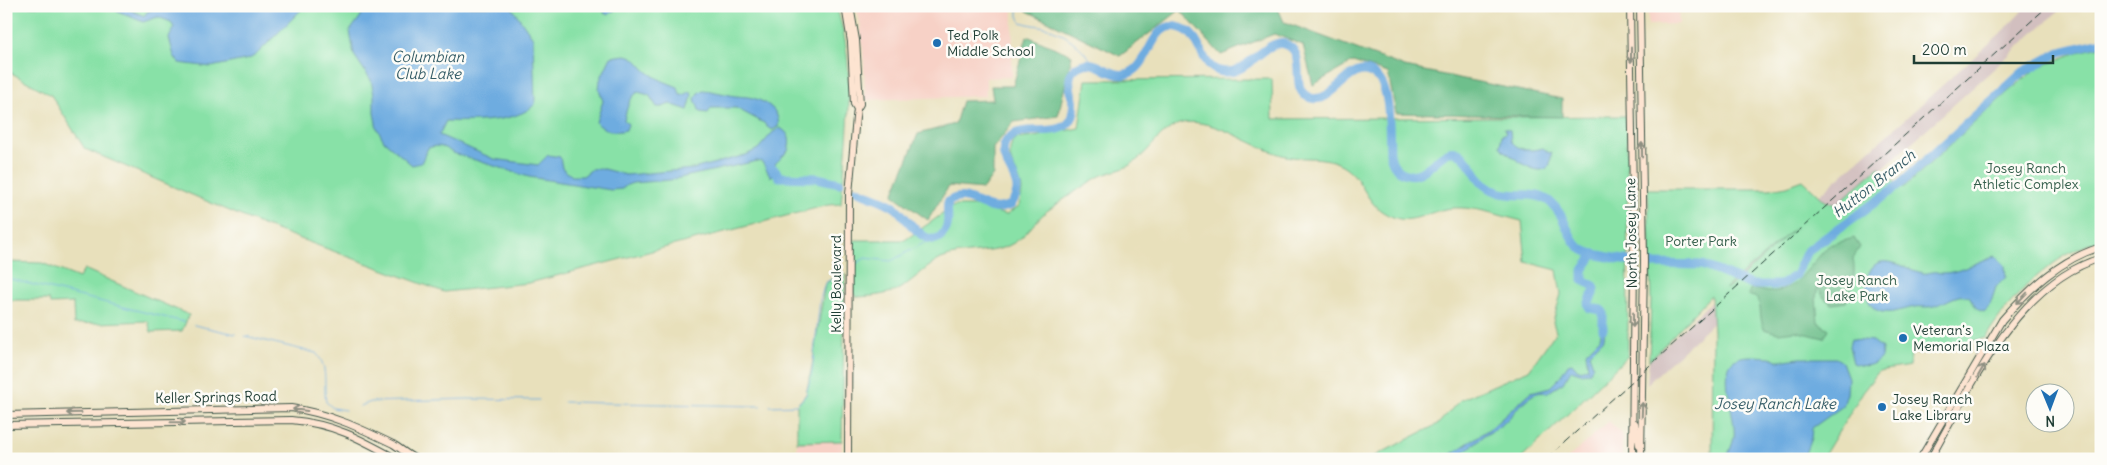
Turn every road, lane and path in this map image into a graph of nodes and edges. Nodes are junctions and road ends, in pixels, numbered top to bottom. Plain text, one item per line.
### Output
1 (845, 6) edge
2 (850, 6) edge
3 (1630, 6) edge
4 (1640, 6) edge
5 (857, 109) junction
6 (2101, 247) edge
7 (2101, 258) edge
8 (2060, 266) junction
9 (2065, 274) junction
10 (1632, 408) junction
11 (6, 415) edge
12 (6, 425) edge
13 (1641, 445) junction
14 (397, 459) edge
15 (416, 459) edge
16 (848, 459) edge
17 (1632, 459) edge
18 (1641, 459) edge
19 (1920, 459) edge
20 (1930, 459) edge

1 - 5 main road, Kelly Boulevard
2 - 5 main road, Kelly Boulevard
3 -> 10 main road, North Josey Lane
13 -> 4 main road, North Josey Lane
5 - 16 main road, Kelly Boulevard
6 - 8 main road
7 - 9 main road
8 - 9 main road
8 -> 19 main road
20 -> 9 main road
10 - 13 main road
10 - 17 main road, North Josey Lane
15 -> 11 main road, Keller Springs Road
12 -> 14 main road, Keller Springs Road
13 - 18 main road, North Josey Lane

